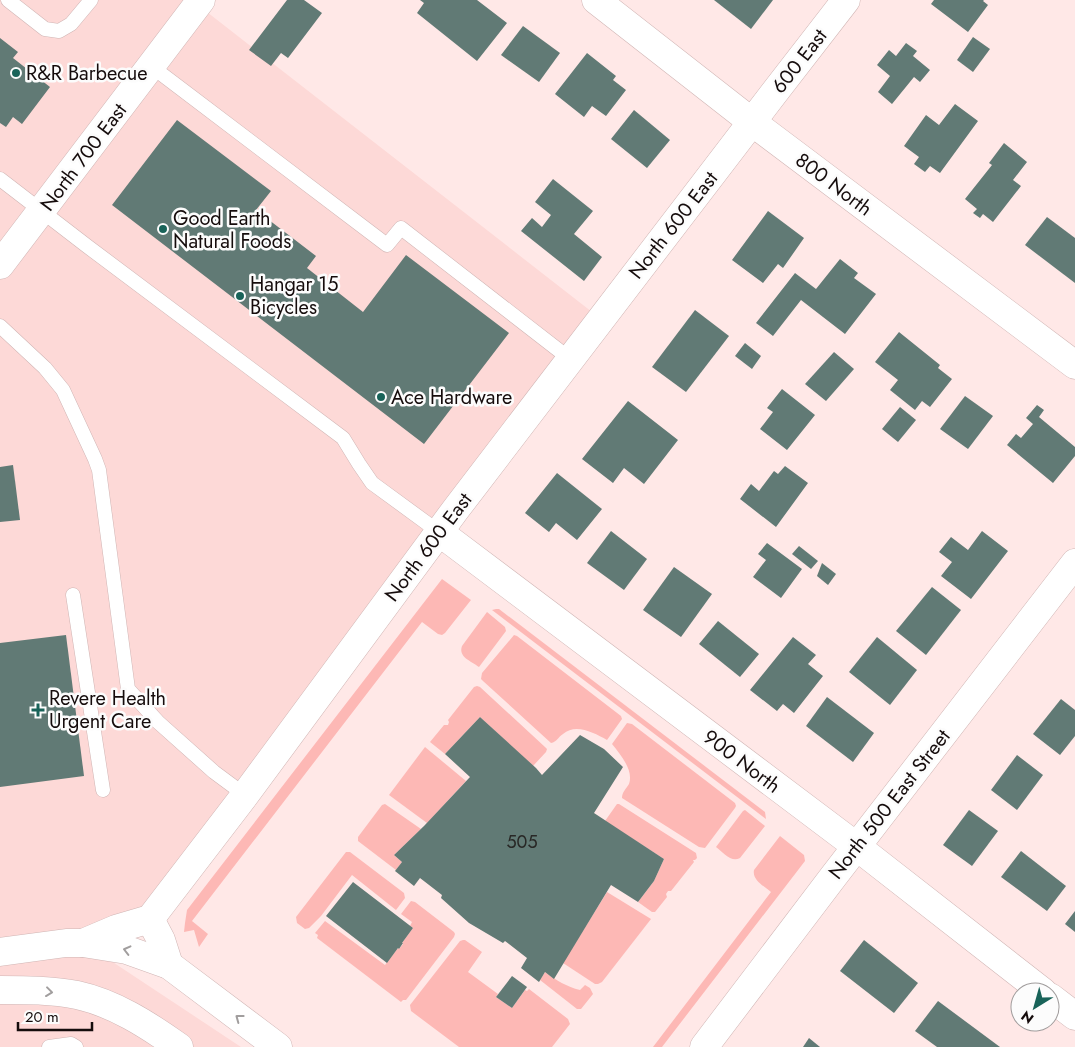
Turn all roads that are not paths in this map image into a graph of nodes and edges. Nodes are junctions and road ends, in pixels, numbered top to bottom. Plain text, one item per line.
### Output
1 (8, 0) edge
2 (91, 0) edge
3 (201, 0) edge
4 (596, 0) edge
5 (846, 0) edge
6 (151, 66) junction
7 (752, 122) junction
8 (0, 179) edge
9 (42, 211) junction
10 (0, 265) edge
11 (0, 326) edge
12 (570, 359) junction
13 (1075, 366) edge
14 (439, 532) junction
15 (1075, 563) edge
16 (74, 595) dead end
17 (103, 790) dead end
18 (245, 795) junction
19 (856, 846) junction
20 (150, 919) junction
21 (83, 943) junction
22 (0, 952) edge
23 (169, 965) junction
24 (1030, 982) edge
25 (0, 990) edge
26 (1060, 1005) edge
27 (1075, 1016) edge
28 (49, 1047) edge
29 (76, 1047) edge
30 (179, 1047) edge
31 (278, 1047) edge
32 (704, 1047) edge

1 - 2 lane
3 - 6 street, North 700 East
4 - 7 street, 800 North
5 - 7 street, 600 East
6 - 9 street, North 700 East
6 - 12 lane
7 - 12 street, North 600 East
7 - 13 street, 800 North
8 - 9 lane
9 - 10 street, North 700 East
9 - 14 lane
11 - 18 lane
12 - 14 street, North 600 East
14 - 18 street, North 600 East
14 - 19 street, 900 North
15 - 19 street, North 500 East Street
16 - 17 lane
18 - 20 street, North 600 East
19 - 24 street, 900 North
19 - 32 street, North 500 East Street
20 - 21 street
20 - 23 street
21 - 22 street
23 -> 21 street
31 -> 23 street
25 -> 30 street
26 - 27 street
28 - 29 lane

